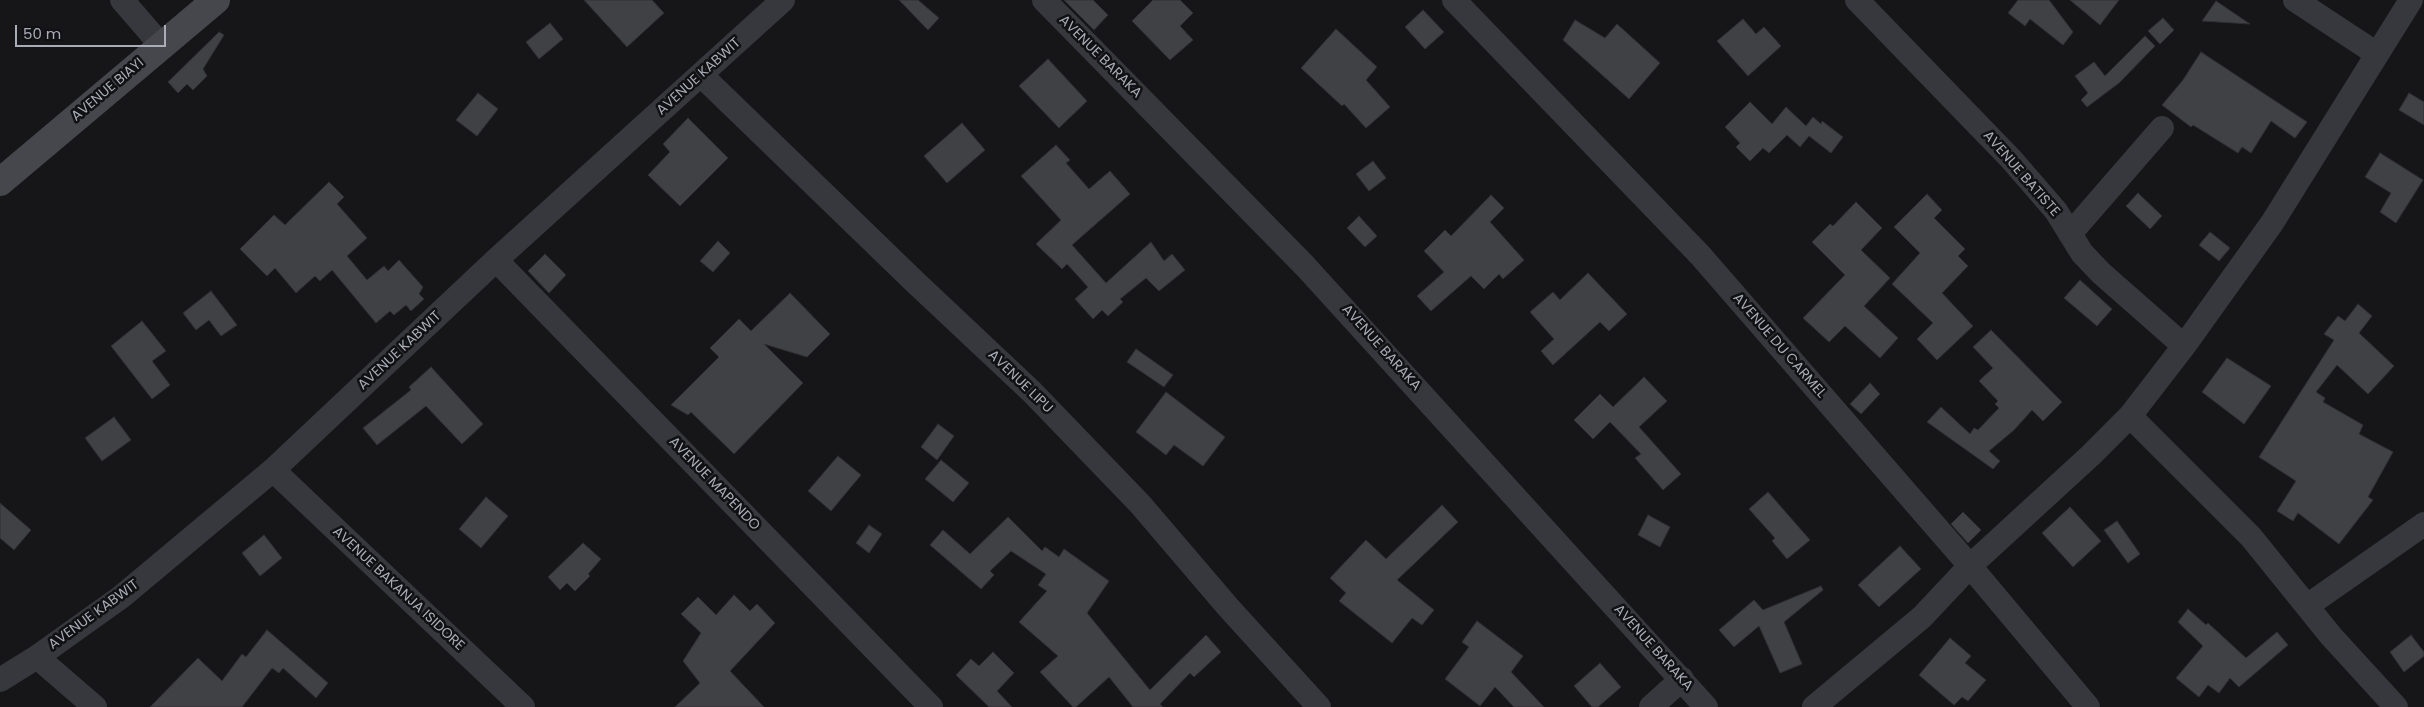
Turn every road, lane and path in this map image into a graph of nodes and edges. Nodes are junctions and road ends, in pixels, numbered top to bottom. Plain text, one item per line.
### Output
1 (122, 0) edge
2 (216, 0) edge
3 (783, 0) edge
4 (1044, 0) edge
5 (1454, 0) edge
6 (1857, 0) edge
7 (2295, 0) edge
8 (2411, 0) edge
9 (161, 45) junction
10 (2377, 54) junction
11 (701, 76) junction
12 (2162, 128) dead end
13 (0, 182) edge
14 (2070, 234) junction
15 (496, 260) junction
16 (2184, 346) junction
17 (2130, 416) junction
18 (273, 470) junction
19 (2424, 524) edge
20 (1970, 566) junction
21 (2308, 606) junction
22 (36, 657) junction
23 (1682, 679) junction
24 (0, 680) edge
25 (95, 707) edge
26 (523, 707) edge
27 (931, 707) edge
28 (1319, 707) edge
29 (1651, 707) edge
30 (1706, 707) edge
31 (1814, 707) edge
32 (2088, 707) edge
33 (2396, 707) edge

1 - 9 street
2 - 9 street, AVENUE BIAYI
3 - 11 street, AVENUE KABWIT
4 - 23 street, AVENUE BARAKA
5 - 20 street, AVENUE DU CARMEL
6 - 14 street, AVENUE BATISTE
7 - 10 street
8 - 10 street
9 - 13 street, AVENUE BIAYI
10 - 16 street
11 - 15 street, AVENUE KABWIT
11 - 28 street, AVENUE LIPU
12 - 14 street
14 - 16 street, AVENUE BATISTE
15 - 18 street, AVENUE KABWIT
15 - 27 street, AVENUE MAPENDO
16 - 17 street
17 - 20 street
17 - 21 street
18 - 22 street, AVENUE KABWIT
18 - 26 street, AVENUE BAKANJA ISIDORE
19 - 21 street
20 - 31 street
20 - 32 street, AVENUE DU CARMEL
21 - 33 street
22 - 24 street, AVENUE KABWIT
22 - 25 street
23 - 29 street
23 - 30 street, AVENUE BARAKA

